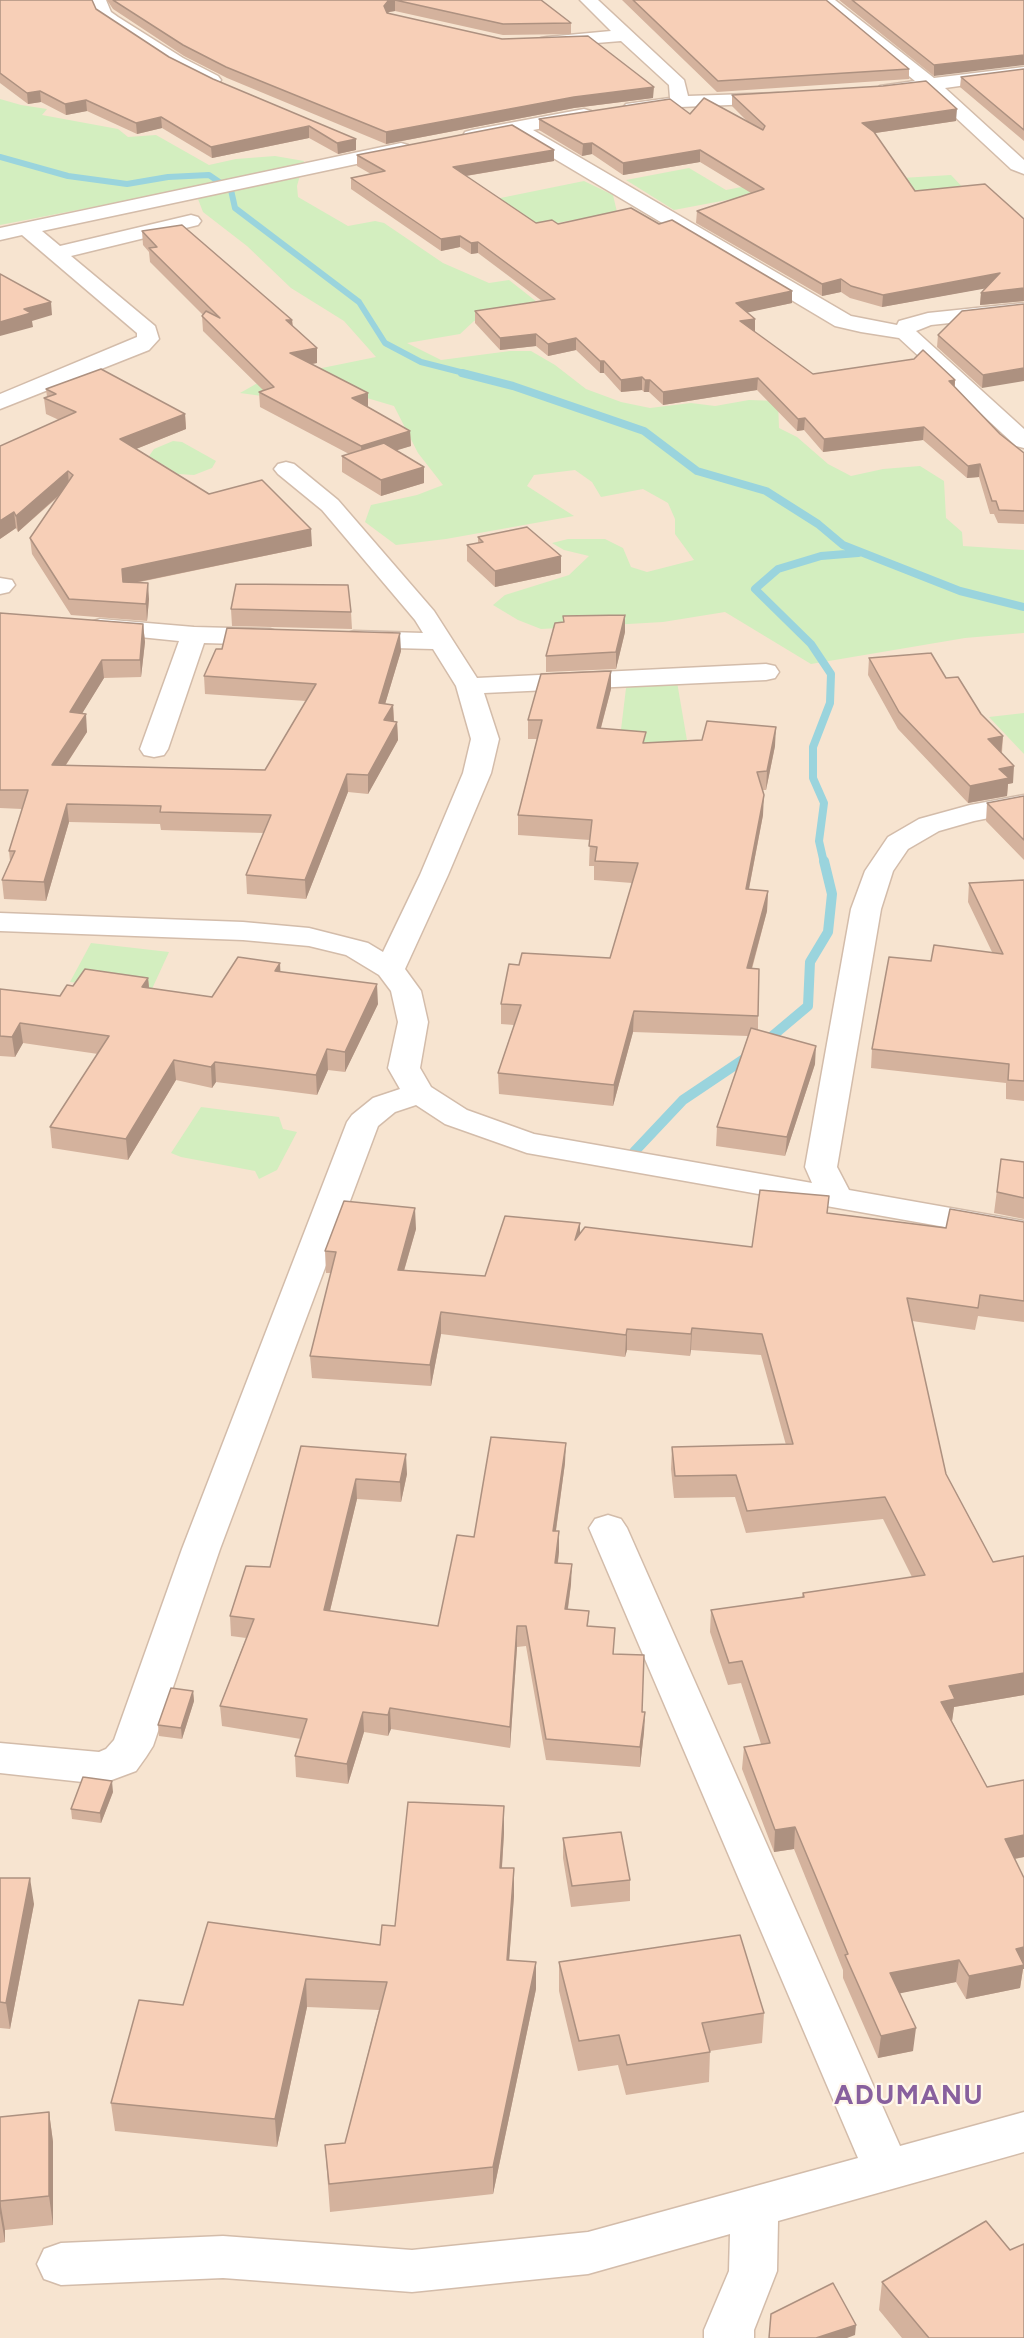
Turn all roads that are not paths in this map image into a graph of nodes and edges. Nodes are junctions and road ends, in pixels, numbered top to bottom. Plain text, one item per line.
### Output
1 (98, 0) edge
2 (588, 0) edge
3 (825, 0) edge
4 (626, 35) junction
5 (531, 43) edge
6 (1024, 72) edge
7 (931, 85) junction
8 (231, 89) edge
9 (871, 91) edge
10 (795, 97) edge
11 (680, 102) junction
12 (515, 127) junction
13 (352, 140) edge
14 (455, 140) edge
15 (416, 147) edge
16 (384, 152) junction
17 (1024, 168) edge
18 (191, 220) dead end
19 (26, 228) junction
20 (0, 234) edge
21 (54, 254) junction
22 (1024, 309) edge
23 (905, 332) junction
24 (0, 402) edge
25 (1024, 441) edge
26 (286, 469) dead end
27 (71, 624) edge
28 (195, 635) junction
29 (300, 637) edge
30 (335, 638) edge
31 (440, 641) junction
32 (766, 672) dead end
33 (469, 686) junction
34 (154, 749) dead end
35 (1024, 803) edge
36 (0, 922) edge
37 (390, 969) junction
38 (419, 1093) junction
39 (836, 1198) junction
40 (1024, 1231) edge
41 (608, 1528) dead end
42 (0, 1758) edge
43 (1024, 2132) edge
44 (887, 2170) junction
45 (754, 2208) junction
46 (61, 2264) dead end
47 (729, 2338) edge

1 - 8 street
2 - 4 street
3 - 7 street
4 - 5 street
4 - 11 street
6 - 7 street
7 - 9 street
7 - 17 street
10 - 11 street
11 - 12 street
12 - 14 street
12 - 23 street
13 - 16 street
15 - 16 street
16 - 19 street
18 - 21 street
19 - 20 street
19 - 21 street
21 - 24 street
22 - 23 street
23 - 25 street
26 - 31 street
27 - 28 street
28 - 29 street
28 - 34 street
30 - 31 street
31 - 33 street
32 - 33 street
33 - 37 street
35 - 39 street
36 - 37 street
37 - 38 street
38 - 39 street
38 - 42 street
39 - 40 street
41 - 44 street
43 - 44 street
44 - 45 street
45 - 46 street
45 - 47 street

